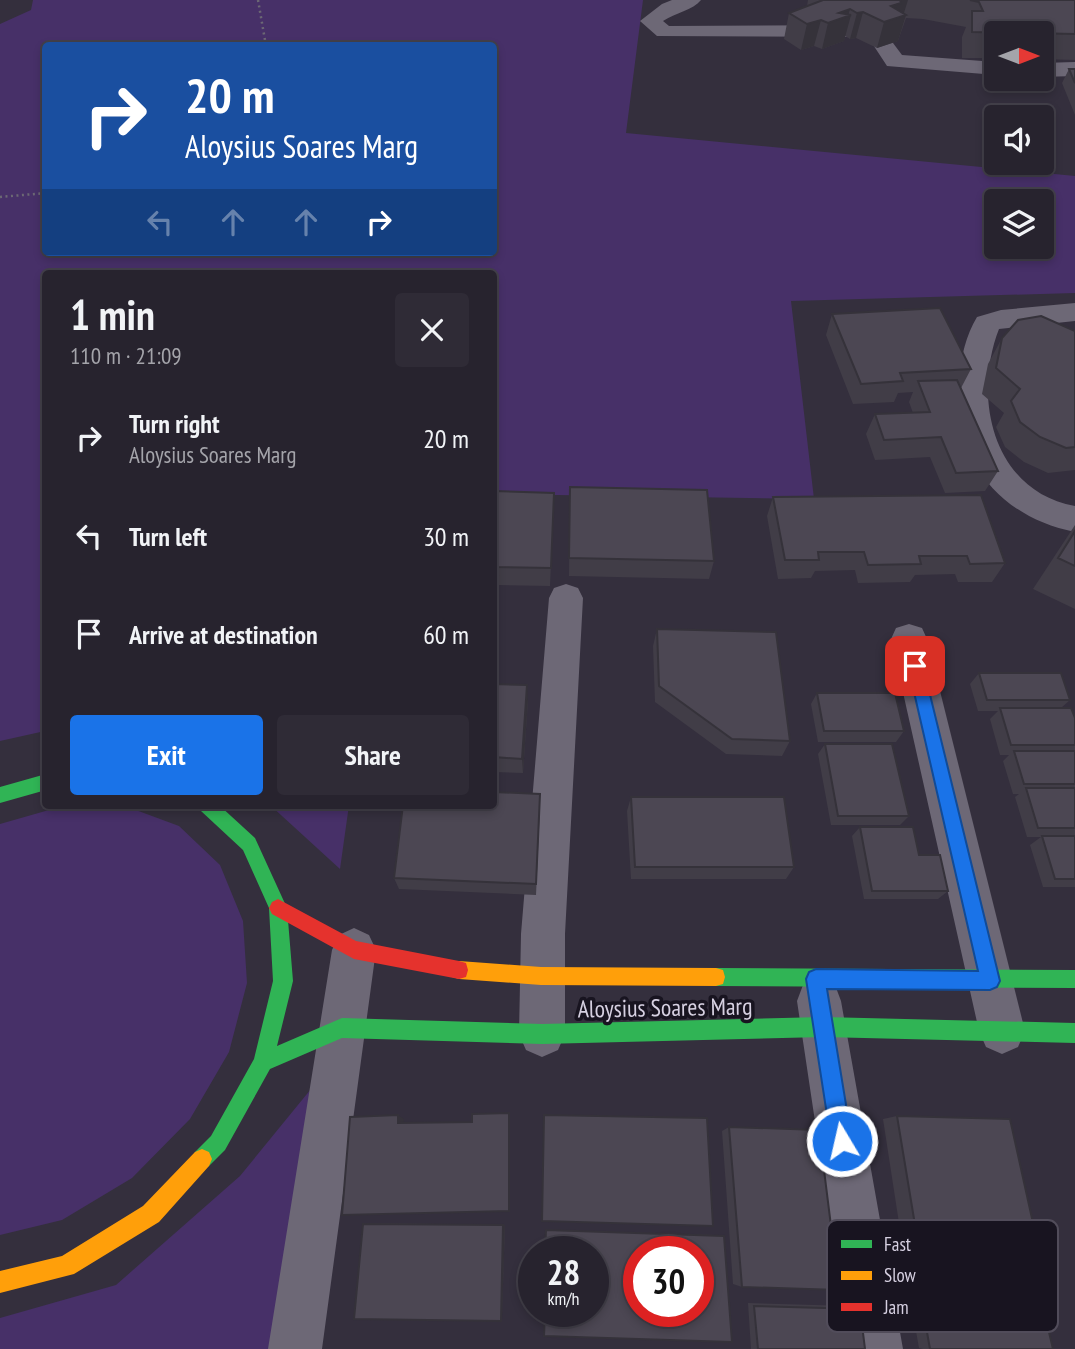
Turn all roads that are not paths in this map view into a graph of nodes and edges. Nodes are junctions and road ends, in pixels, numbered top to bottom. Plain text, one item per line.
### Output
1 (691, 0) edge
2 (984, 68) edge
3 (1054, 69) edge
4 (1075, 69) edge
5 (1075, 313) edge
6 (1075, 519) edge
7 (566, 598) dead end
8 (909, 639) dead end
9 (42, 783) edge
10 (0, 795) edge
11 (211, 809) edge
12 (278, 908) junction
13 (354, 950) junction
14 (541, 976) junction
15 (816, 979) junction
16 (1075, 979) edge
17 (990, 981) junction
18 (823, 1027) junction
19 (342, 1028) junction
20 (1002, 1031) junction
21 (1075, 1033) edge
22 (542, 1034) junction
23 (264, 1062) junction
24 (855, 1220) edge
25 (0, 1282) edge
26 (295, 1349) edge

1 - 2 street
3 - 4 street
5 - 6 street
7 - 14 street
8 - 17 street
9 - 10 main road
11 - 12 main road
12 - 13 main road, Aloysius Soares Marg
12 - 23 main road
13 - 14 main road, Aloysius Soares Marg
13 - 19 street
14 - 15 main road, Aloysius Soares Marg
14 - 22 street
15 - 17 main road, Aloysius Soares Marg
15 - 18 street
16 - 17 main road, Aloysius Soares Marg
17 - 20 street
18 - 20 main road, Aloysius Soares Marg
18 - 22 main road, Aloysius Soares Marg
18 - 24 street
19 - 22 main road, Aloysius Soares Marg
19 - 23 main road, Aloysius Soares Marg
19 - 26 street
20 - 21 main road, Aloysius Soares Marg
23 - 25 main road

